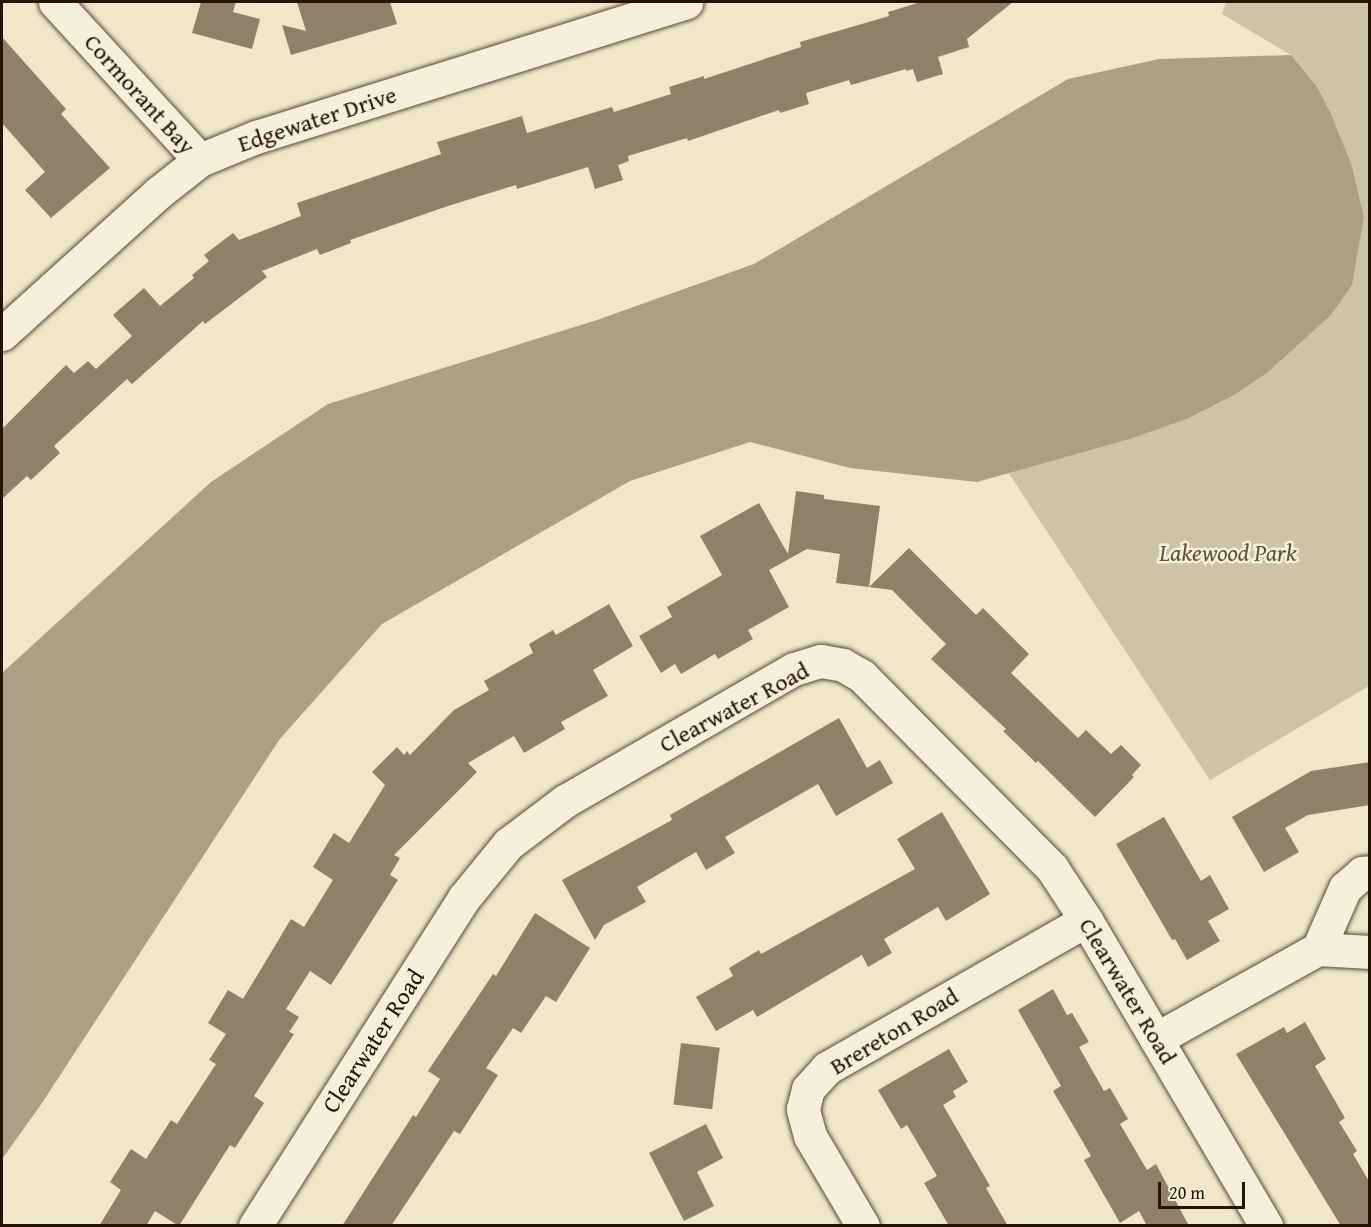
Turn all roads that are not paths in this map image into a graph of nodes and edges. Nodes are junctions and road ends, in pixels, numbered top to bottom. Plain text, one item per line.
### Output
1 (55, 2) edge
2 (686, 2) edge
3 (200, 160) junction
4 (2, 334) edge
5 (1370, 872) edge
6 (1086, 920) junction
7 (1318, 949) junction
8 (1370, 952) edge
9 (1156, 1039) junction
10 (255, 1226) edge
11 (863, 1226) edge
12 (1266, 1226) edge

1 - 3 street, Cormorant Bay
2 - 3 street, Edgewater Drive
3 - 4 street, Edgewater Drive
5 - 7 street
6 - 9 street, Clearwater Road
6 - 10 street, Clearwater Road
6 - 11 street, Brereton Road
7 - 8 street
7 - 9 street
9 - 12 street, Clearwater Road

